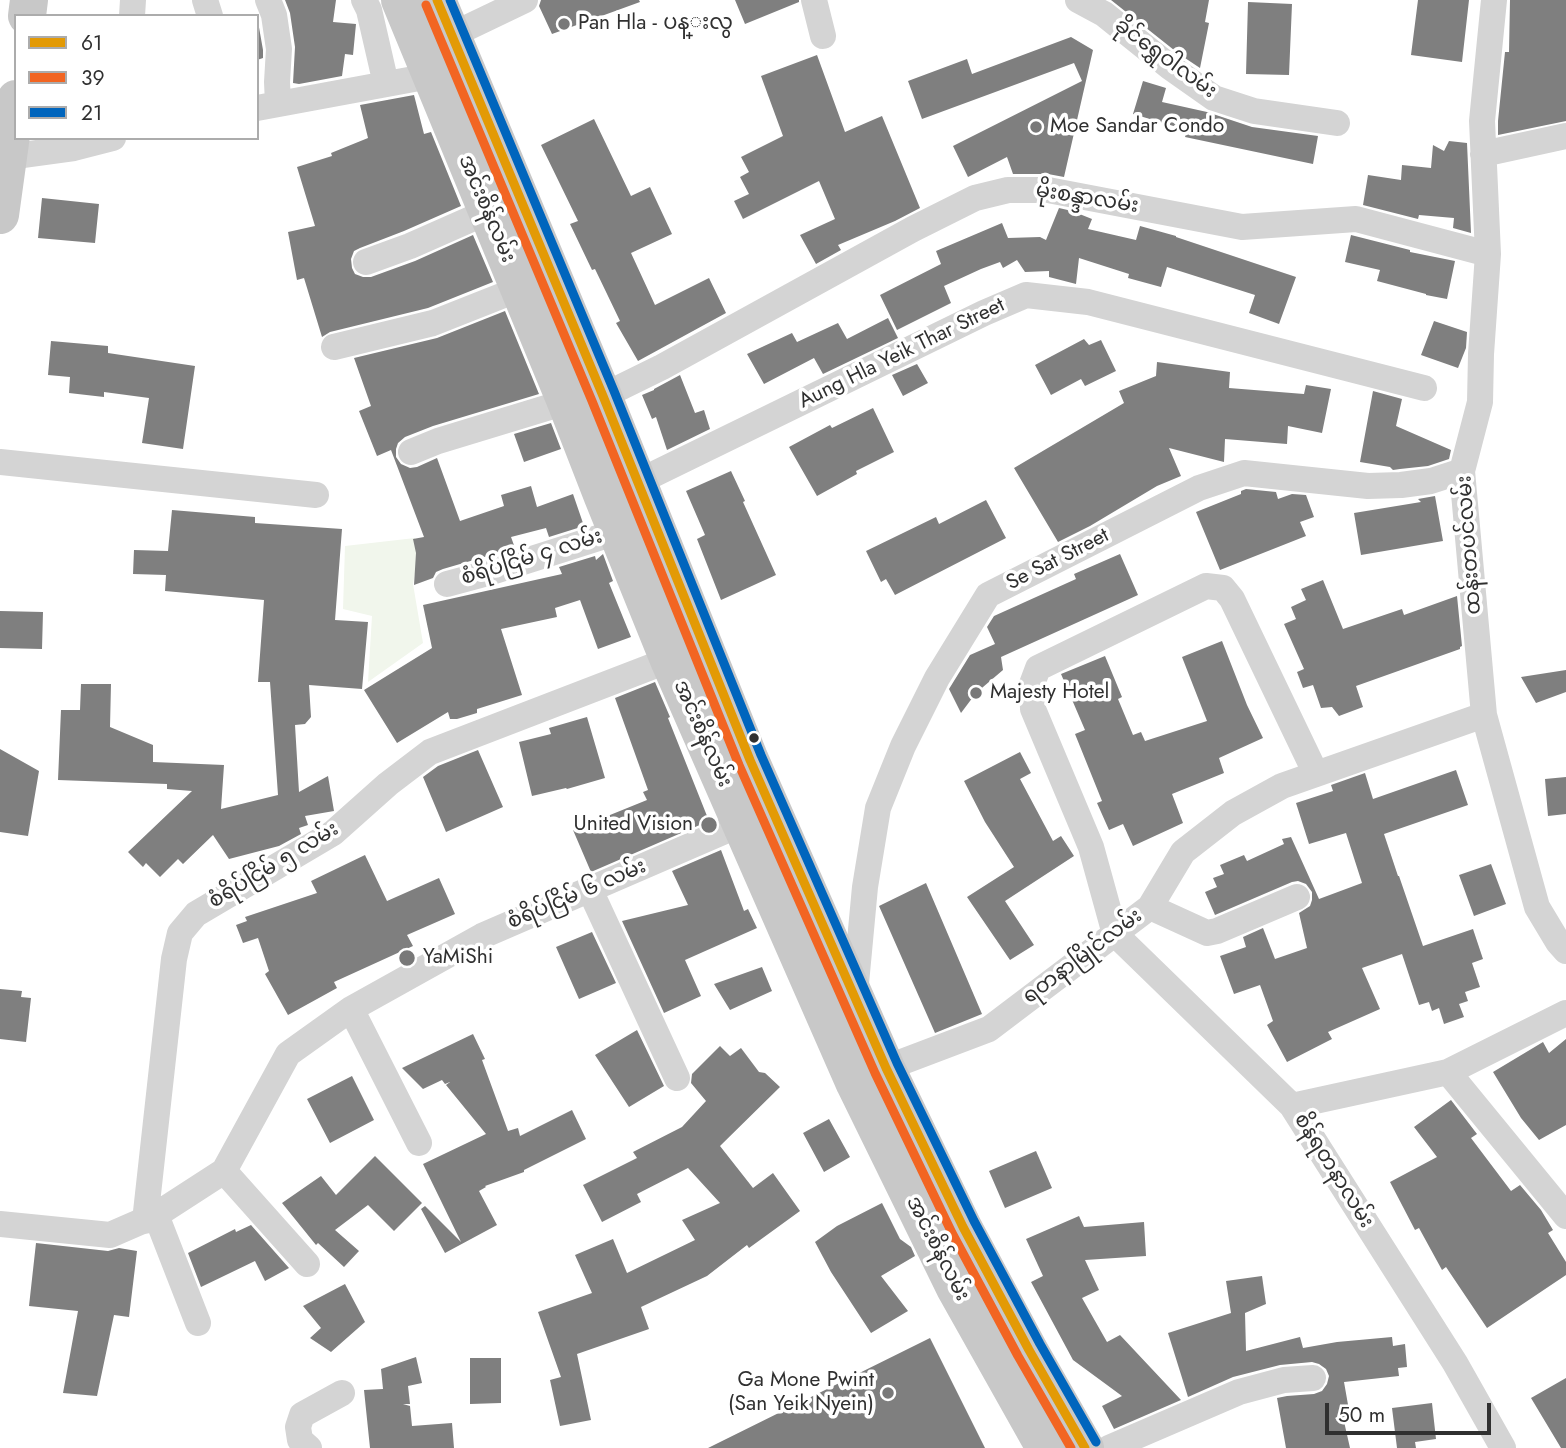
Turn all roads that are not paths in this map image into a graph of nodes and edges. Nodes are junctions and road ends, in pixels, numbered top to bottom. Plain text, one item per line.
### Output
1 (268, 0) edge
2 (364, 0) edge
3 (400, 0) edge
4 (436, 0) edge
5 (525, 0) edge
6 (814, 0) edge
7 (1078, 0) edge
8 (1494, 0) edge
9 (452, 35) junction
10 (823, 36) dead end
11 (430, 76) junction
12 (386, 84) junction
13 (268, 106) edge
14 (14, 114) edge
15 (1338, 123) dead end
16 (1566, 136) edge
17 (105, 140) edge
18 (1483, 154) junction
19 (8, 157) junction
20 (487, 212) junction
21 (0, 215) edge
22 (1488, 254) junction
23 (366, 262) dead end
24 (519, 289) junction
25 (334, 347) dead end
26 (1424, 388) dead end
27 (584, 399) junction
28 (411, 452) dead end
29 (0, 462) edge
30 (1462, 471) junction
31 (638, 482) junction
32 (316, 495) dead end
33 (617, 532) junction
34 (447, 584) dead end
35 (669, 660) junction
36 (1484, 715) junction
37 (1316, 774) junction
38 (741, 824) junction
39 (590, 890) junction
40 (1297, 897) dead end
41 (1150, 907) junction
42 (1115, 934) junction
43 (1566, 951) edge
44 (855, 999) junction
45 (351, 1009) junction
46 (1566, 1013) edge
47 (886, 1068) junction
48 (1448, 1072) junction
49 (677, 1078) dead end
50 (1292, 1105) junction
51 (419, 1143) dead end
52 (224, 1171) junction
53 (1566, 1216) edge
54 (151, 1218) junction
55 (0, 1224) edge
56 (307, 1264) dead end
57 (198, 1323) dead end
58 (1313, 1378) dead end
59 (342, 1393) dead end
60 (309, 1448) edge
61 (1045, 1448) edge
62 (1085, 1448) edge
63 (1109, 1448) edge
64 (1503, 1448) edge

1 - 13 street
2 - 12 street
3 - 11 main road, အင်းစိန်လမ်း
4 - 9 main road, အင်းစိန်လမ်း
5 - 9 street
6 - 10 street
7 - 15 street, ခိုင်ရွှေဝါလမ်း
8 - 18 street, ထန်းတပင်လမ်း
9 - 27 main road, အင်းစိန်လမ်း
11 - 12 street
11 - 20 main road, အင်းစိန်လမ်း
12 - 13 street
14 - 19 main road
16 - 18 street
17 - 19 street
18 - 22 street, ထန်းတပင်လမ်း
19 - 21 main road
20 - 23 street
20 - 24 main road, အင်းစိန်လမ်း
22 - 27 street, မိုးစန္ဒာလမ်း
22 - 30 street, ထန်းတပင်လမ်း
24 - 25 street
24 - 27 main road, အင်းစိန်လမ်း
26 - 31 street, Aung Hla Yeik Thar Street
27 - 28 street, မိုးစန္ဒာလမ်း
27 - 31 main road, အင်းစိန်လမ်း
27 - 33 main road, အင်းစိန်လမ်း
29 - 32 street
30 - 36 street, ထန်းတပင်လမ်း
30 - 44 street, Se Sat Street
31 - 44 main road, အင်းစိန်လမ်း
33 - 34 street, စံရိပ်ငြိမ် ၄ လမ်း
33 - 35 main road, အင်းစိန်လမ်း
35 - 38 main road, အင်းစိန်လမ်း
35 - 54 street, စံရိပ်ငြိမ် ၅ လမ်း
36 - 37 street, ရတနာမြိုင်လမ်း
36 - 43 street, ထန်းတပင်လမ်း
37 - 41 street, ရတနာမြိုင်လမ်း
37 - 42 street
38 - 39 street, စံရိပ်ငြိမ် ၆ လမ်း
38 - 61 main road, အင်းစိန်လမ်း
39 - 45 street, စံရိပ်ငြိမ် ၆ လမ်း
39 - 49 street
40 - 41 street
41 - 42 street, ရတနာမြိုင်လမ်း
42 - 47 street, ရတနာမြိုင်လမ်း
42 - 50 street, စိန်ရတနာလမ်း
44 - 47 main road, အင်းစိန်လမ်း
45 - 51 street
45 - 52 street, စံရိပ်ငြိမ် ၆ လမ်း
46 - 48 street
47 - 62 main road, အင်းစိန်လမ်း
48 - 50 street
48 - 53 street
50 - 64 street, စိန်ရတနာလမ်း
52 - 54 street, စံရိပ်ငြိမ် ၆ လမ်း
52 - 56 street
54 - 55 street, စံရိပ်ငြိမ် ၆ လမ်း
54 - 57 street
58 - 63 street
59 - 60 street

